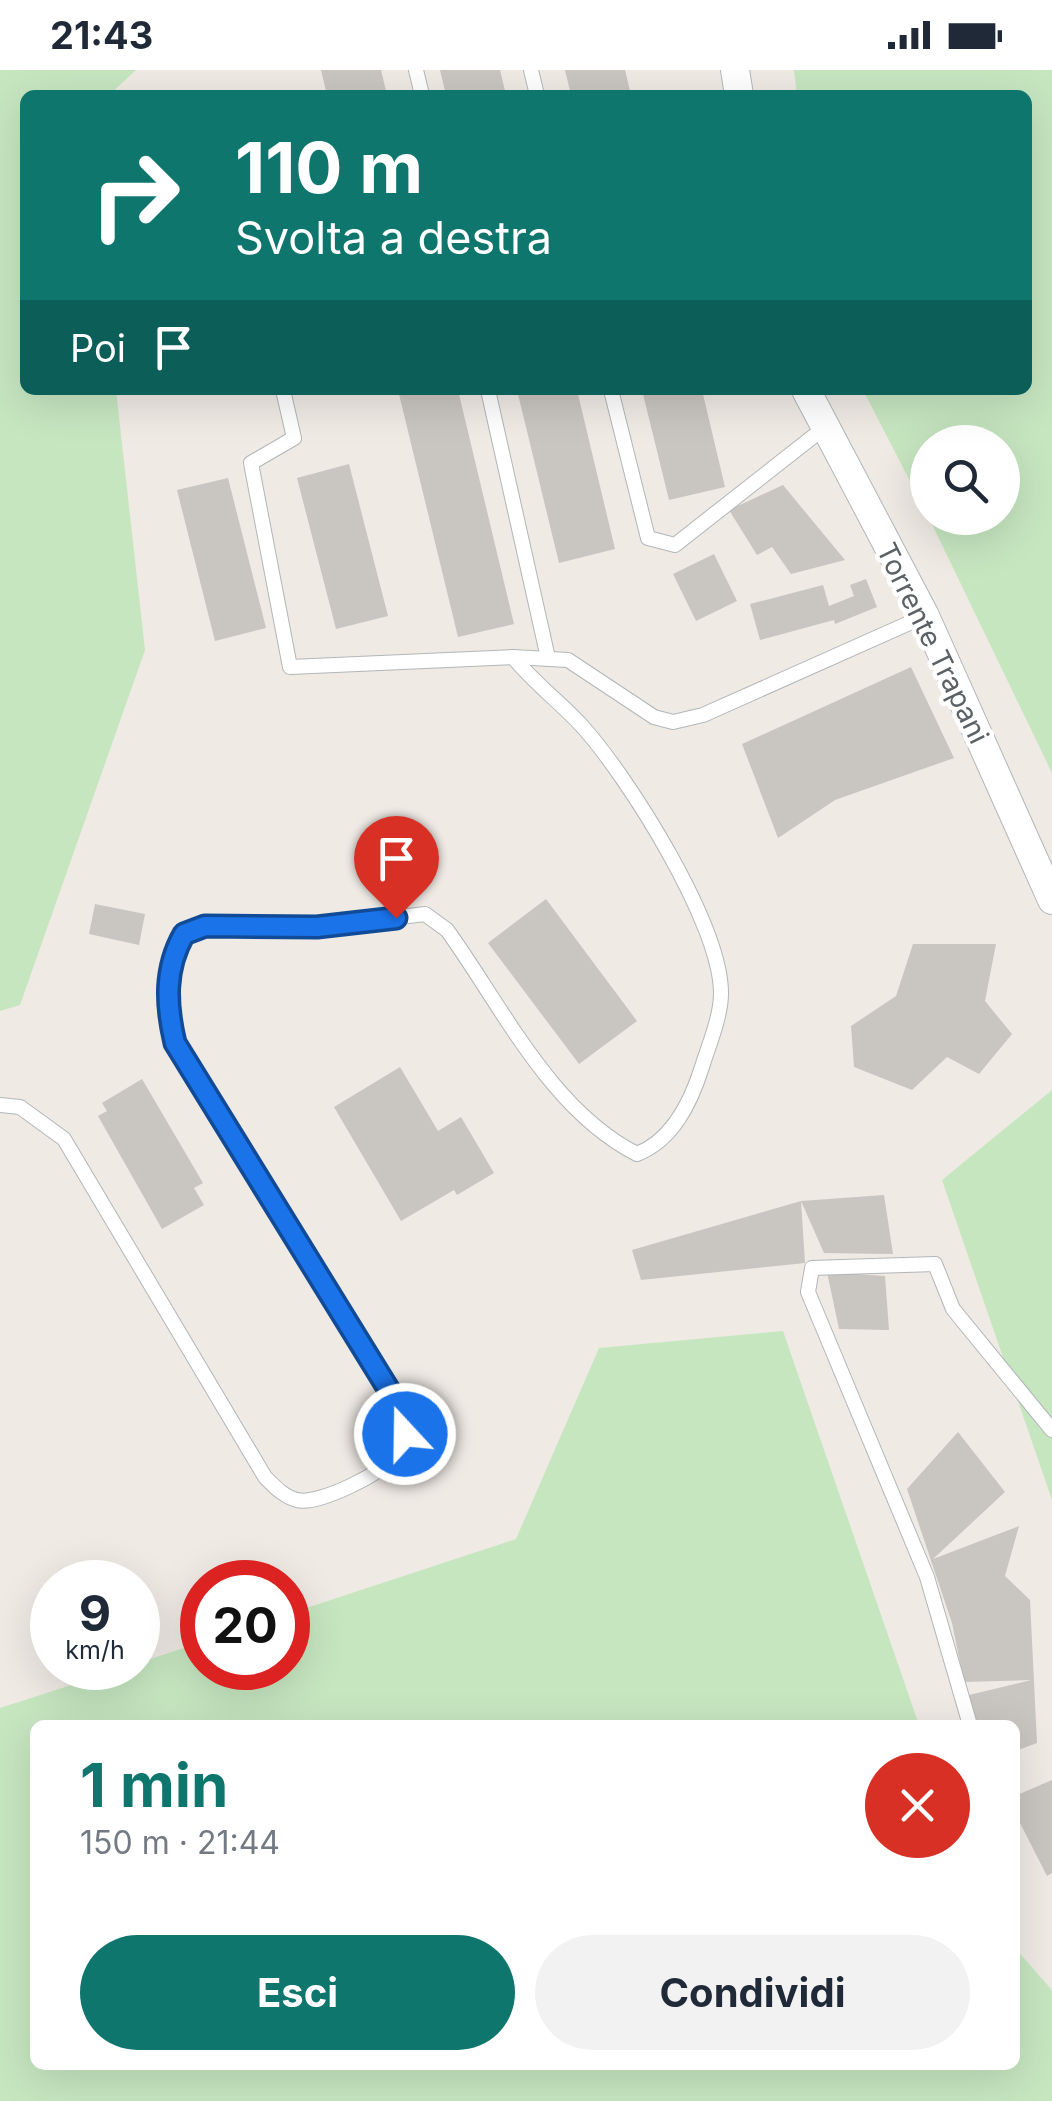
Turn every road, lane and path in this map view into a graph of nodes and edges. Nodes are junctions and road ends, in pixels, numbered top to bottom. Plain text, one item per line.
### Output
1 (283, 395) edge
2 (489, 395) edge
3 (612, 395) edge
4 (808, 395) edge
5 (827, 395) edge
6 (824, 428) junction
7 (925, 616) junction
8 (512, 657) junction
9 (548, 658) junction
10 (1052, 855) edge
11 (1052, 900) edge
12 (0, 1104) edge
13 (1052, 1430) edge
14 (969, 1720) edge

1 - 8 lane
2 - 9 lane
3 - 6 lane
4 - 6 street, Torrente Trapani
5 - 10 street
6 - 7 street, Torrente Trapani
7 - 9 lane
7 - 11 street, Torrente Trapani
8 - 9 lane
8 - 12 lane
13 - 14 lane

